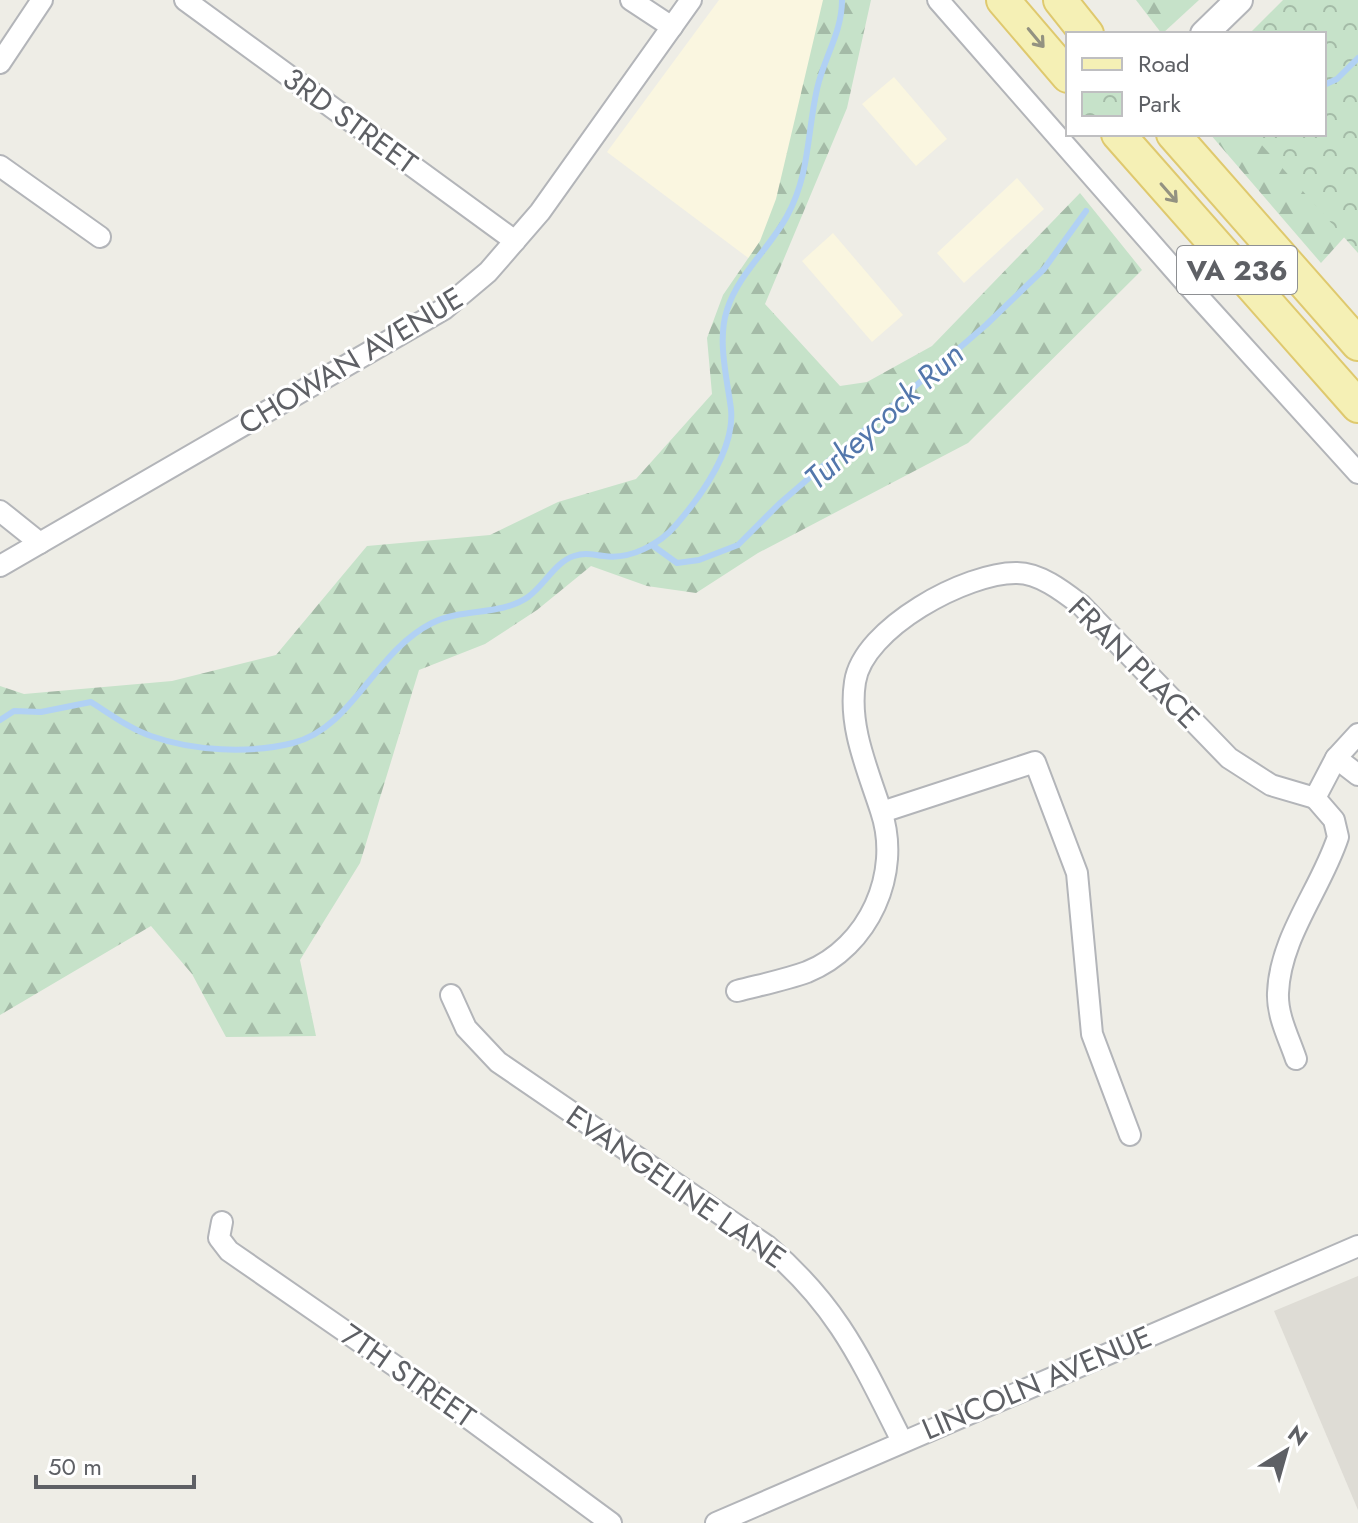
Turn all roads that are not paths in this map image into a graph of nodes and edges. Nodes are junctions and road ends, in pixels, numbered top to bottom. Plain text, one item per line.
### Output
1 (42, 0) edge
2 (185, 0) edge
3 (631, 0) edge
4 (691, 0) edge
5 (938, 0) edge
6 (1003, 0) edge
7 (1060, 0) edge
8 (1239, 0) edge
9 (672, 27) junction
10 (1085, 32) edge
11 (1206, 32) edge
12 (0, 63) edge
13 (1066, 74) edge
14 (1120, 136) edge
15 (1175, 136) edge
16 (0, 166) edge
17 (100, 237) dead end
18 (515, 241) junction
19 (1358, 344) edge
20 (1358, 406) edge
21 (1358, 473) edge
22 (0, 511) edge
23 (40, 543) junction
24 (0, 566) edge
25 (1358, 734) edge
26 (1336, 758) junction
27 (1358, 775) edge
28 (1315, 798) junction
29 (882, 812) junction
30 (737, 991) dead end
31 (451, 995) dead end
32 (1296, 1059) dead end
33 (1130, 1135) dead end
34 (222, 1222) dead end
35 (1358, 1246) edge
36 (902, 1441) junction
37 (611, 1523) edge
38 (716, 1523) edge

1 - 12 street
2 - 18 street, 3RD STREET
3 - 9 street
4 - 9 street, CHOWAN AVENUE
5 - 21 street
6 -> 13 main road
7 - 10 main road
8 - 11 street
9 - 18 street, CHOWAN AVENUE
14 -> 20 main road, VA 236
15 - 19 main road, VA 236
16 - 17 street
18 - 23 street, CHOWAN AVENUE
22 - 23 street
23 - 24 street, CHOWAN AVENUE
25 - 26 street
26 - 27 street
26 - 28 street
28 - 29 street, FRAN PLACE
28 - 32 street
29 - 30 street, FRAN PLACE
29 - 33 street
31 - 36 street, EVANGELINE LANE
34 - 37 street, 7TH STREET
35 - 36 street, LINCOLN AVENUE
36 - 38 street, LINCOLN AVENUE

